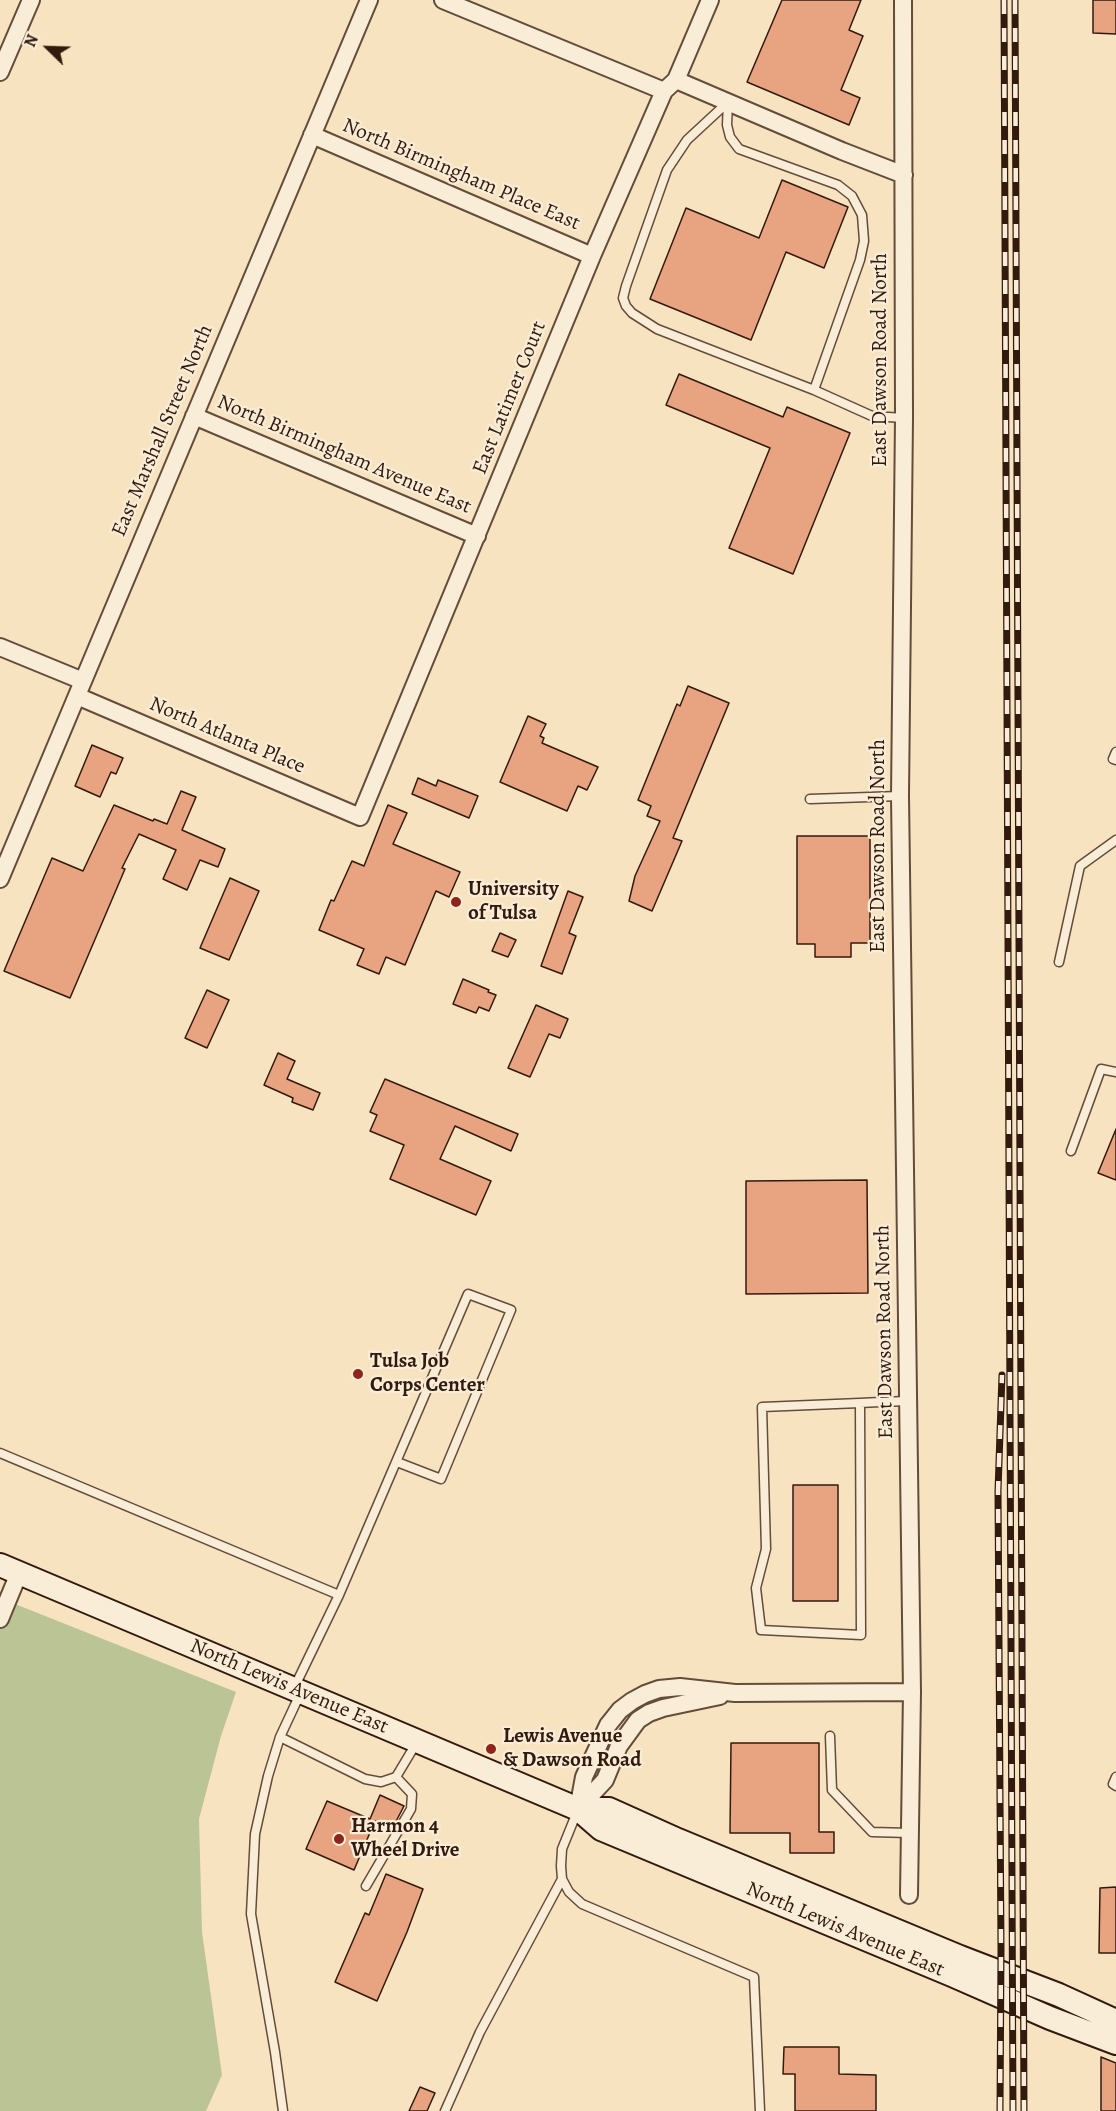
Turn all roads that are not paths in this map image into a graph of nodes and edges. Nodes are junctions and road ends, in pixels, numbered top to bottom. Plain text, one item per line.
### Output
1 (31, 0) edge
2 (369, 0) edge
3 (443, 0) edge
4 (710, 0) edge
5 (903, 0) edge
6 (0, 72) edge
7 (670, 86) junction
8 (728, 102) junction
9 (312, 135) junction
10 (904, 175) junction
11 (592, 256) junction
12 (814, 390) junction
13 (194, 416) junction
14 (904, 418) junction
15 (477, 536) junction
16 (0, 647) edge
17 (80, 688) junction
18 (1116, 752) edge
19 (1116, 760) edge
20 (900, 796) junction
21 (810, 799) dead end
22 (360, 817) joint
23 (1116, 840) edge
24 (0, 879) edge
25 (1059, 962) dead end
26 (1116, 1072) edge
27 (1071, 1151) dead end
28 (908, 1401) junction
29 (860, 1403) junction
30 (0, 1454) edge
31 (397, 1462) junction
32 (10, 1569) edge
33 (339, 1596) junction
34 (0, 1619) edge
35 (298, 1690) junction
36 (912, 1692) junction
37 (830, 1736) dead end
38 (280, 1737) junction
39 (418, 1741) junction
40 (396, 1777) junction
41 (1116, 1777) edge
42 (1116, 1786) edge
43 (578, 1809) junction
44 (910, 1833) junction
45 (562, 1879) junction
46 (366, 1886) dead end
47 (909, 1894) dead end
48 (1116, 2021) edge
49 (1116, 2043) edge
50 (283, 2111) edge
51 (445, 2111) edge
52 (760, 2111) edge

1 - 6 street
2 - 9 street, East Marshall Street North
3 - 7 street
4 - 7 street, East Latimer Court
5 - 10 street, East Dawson Road North
7 - 8 street
7 - 11 street, East Latimer Court
8 - 10 street
8 - 12 lane
8 - 12 lane
9 - 11 street, North Birmingham Place East
9 - 13 street, East Marshall Street North
10 - 14 street, East Dawson Road North
11 - 15 street, East Latimer Court
12 - 14 lane
13 - 15 street, North Birmingham Avenue East
13 - 17 street, East Marshall Street North
14 - 20 street, East Dawson Road North
15 - 22 street, East Latimer Court
16 - 17 street, North Atlanta Place
17 - 22 street, North Atlanta Place
17 - 24 street, East Marshall Street North
18 - 19 lane
20 - 21 lane
20 - 28 street, East Dawson Road North
23 - 25 lane
26 - 27 lane
28 - 29 lane
28 - 36 street, East Dawson Road North
29 - 29 lane
30 - 33 lane
31 - 31 lane
31 - 33 lane
32 - 34 street
32 - 35 main road, North Lewis Avenue East
33 - 35 lane
35 - 38 lane
35 - 39 main road, North Lewis Avenue East
36 - 43 street
36 - 44 street, East Dawson Road North
37 - 44 lane
38 - 40 lane
38 - 50 lane
39 - 40 lane
39 - 43 main road, North Lewis Avenue East
40 - 46 lane
41 - 42 lane
43 - 45 lane
43 - 48 main road, North Lewis Avenue East
43 - 49 main road, North Lewis Avenue East
44 - 47 street, East Dawson Road North
45 - 51 lane
45 - 52 lane

